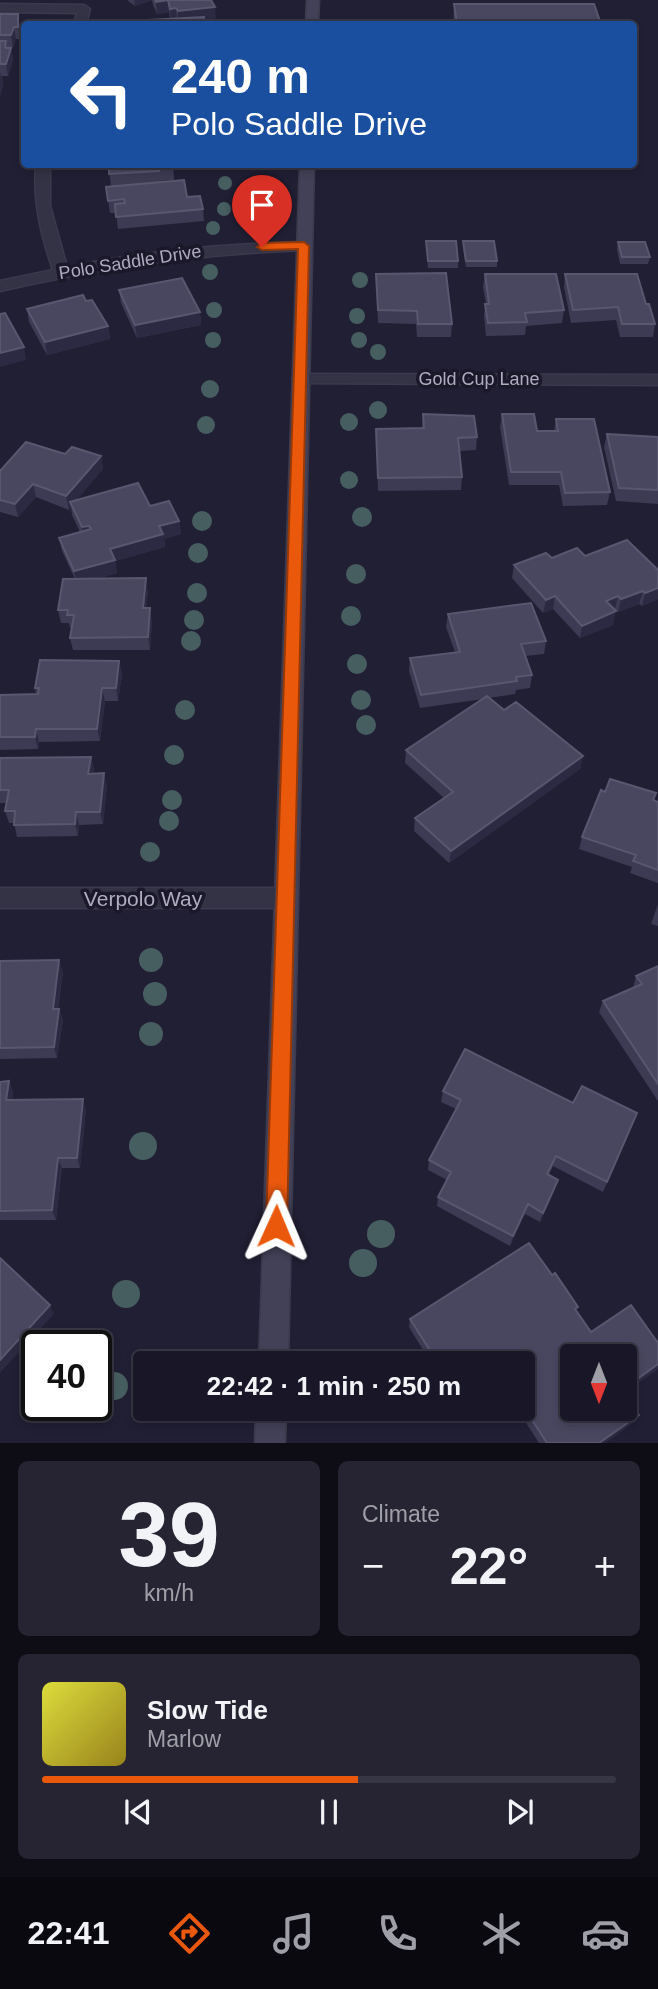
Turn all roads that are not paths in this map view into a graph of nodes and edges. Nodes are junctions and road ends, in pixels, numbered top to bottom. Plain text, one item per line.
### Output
1 (313, 0) edge
2 (0, 8) edge
3 (81, 21) edge
4 (312, 21) edge
5 (43, 168) edge
6 (307, 168) edge
7 (304, 246) junction
8 (61, 271) junction
9 (0, 286) edge
10 (300, 379) junction
11 (658, 380) edge
12 (0, 898) edge
13 (285, 898) junction
14 (273, 1351) edge
15 (271, 1421) edge
16 (271, 1443) edge

1 - 4 street
2 - 3 street
5 - 8 street
6 - 7 street
7 - 8 street, Polo Saddle Drive
7 - 10 street
8 - 9 street, Polo Saddle Drive
10 - 11 street, Gold Cup Lane
10 - 13 street
12 - 13 street, Verpolo Way
13 - 14 street
15 - 16 street

